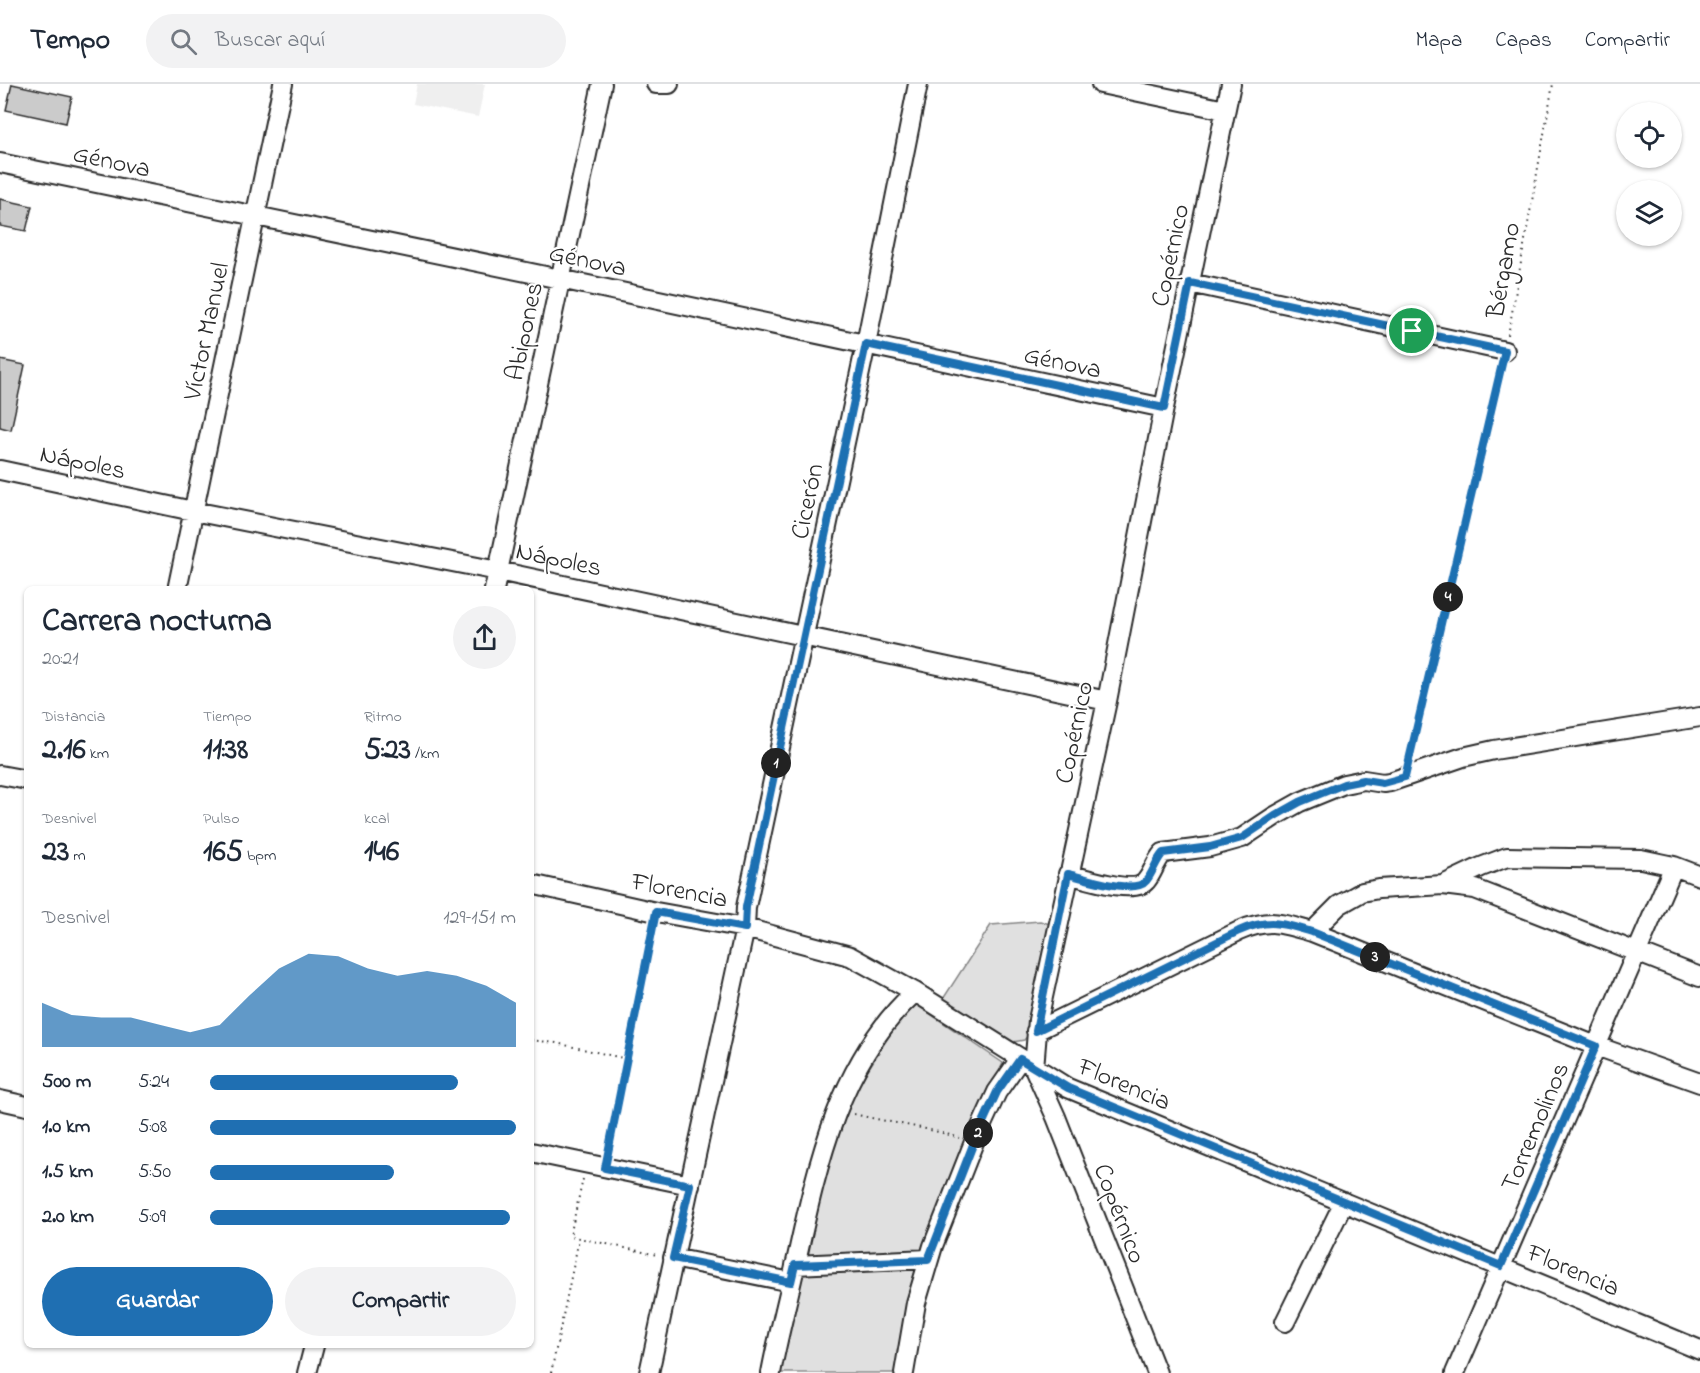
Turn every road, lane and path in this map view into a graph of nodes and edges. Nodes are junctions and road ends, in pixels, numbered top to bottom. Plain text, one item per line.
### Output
1 (283, 84) edge
2 (602, 84) edge
3 (656, 84) edge
4 (669, 84) edge
5 (918, 84) edge
6 (1101, 84) edge
7 (1231, 84) edge
8 (1553, 84) edge
9 (1225, 110) junction
10 (0, 163) edge
11 (255, 216) junction
12 (560, 279) junction
13 (1190, 283) junction
14 (866, 344) junction
15 (1505, 351) junction
16 (1164, 408) junction
17 (0, 470) edge
18 (193, 511) junction
19 (498, 570) junction
20 (178, 586) edge
21 (495, 586) edge
22 (803, 638) junction
23 (1107, 701) junction
24 (1700, 717) edge
25 (0, 775) edge
26 (1405, 777) junction
27 (24, 779) edge
28 (1674, 866) junction
29 (1068, 874) junction
30 (1700, 876) edge
31 (534, 885) edge
32 (1443, 885) junction
33 (656, 912) junction
34 (745, 928) junction
35 (1312, 932) junction
36 (1637, 953) junction
37 (1700, 977) edge
38 (915, 992) junction
39 (1036, 1031) junction
40 (534, 1040) edge
41 (1596, 1046) junction
42 (627, 1059) junction
43 (1027, 1063) junction
44 (1700, 1083) edge
45 (0, 1100) edge
46 (24, 1105) edge
47 (837, 1111) junction
48 (974, 1142) junction
49 (534, 1153) edge
50 (586, 1164) junction
51 (605, 1168) junction
52 (690, 1185) junction
53 (1344, 1202) junction
54 (579, 1239) junction
55 (673, 1258) junction
56 (928, 1260) junction
57 (1501, 1266) junction
58 (793, 1273) junction
59 (1285, 1322) dead end
60 (313, 1348) edge
61 (1700, 1350) edge
62 (307, 1373) edge
63 (551, 1373) edge
64 (649, 1373) edge
65 (771, 1373) edge
66 (904, 1373) edge
67 (1157, 1373) edge
68 (1455, 1373) edge

1 - 11 street, Víctor Manuel
2 - 12 street, Abipones
3 - 4 street
5 - 14 street, Cicerón
6 - 9 street
7 - 9 street, Copérnico
8 - 15 path, Bérgamo
9 - 13 street, Copérnico
10 - 11 street, Génova
11 - 12 street, Génova
11 - 18 street, Víctor Manuel
12 - 14 street, Génova
12 - 19 street, Abipones
13 - 15 street
13 - 16 street, Copérnico
14 - 16 street, Génova
14 - 22 street, Cicerón
15 - 26 path, Bérgamo
16 - 23 street, Copérnico
17 - 18 street, Nápoles
18 - 19 street, Nápoles
18 - 20 street, Víctor Manuel
19 - 21 street, Abipones
19 - 22 street, Nápoles
22 - 23 street, Nápoles
22 - 34 street, Cicerón
23 - 29 street, Copérnico
24 - 26 street
25 - 27 street
26 - 29 street
28 - 30 street
28 - 32 street
28 - 36 street, Torremolinos
29 - 39 street, Copérnico
31 - 33 street, Florencia
32 - 35 street
32 - 36 street
33 - 34 street, Florencia
33 - 42 path
34 - 38 street, Florencia
34 - 52 street, Cicerón
35 - 39 street
35 - 41 street
36 - 37 street
36 - 41 street, Torremolinos
38 - 43 street, Florencia
38 - 47 street
39 - 43 street, Copérnico
40 - 42 path
41 - 44 street
41 - 57 street, Torremolinos
42 - 51 path
43 - 48 street
43 - 53 street, Florencia
43 - 67 street, Copérnico
45 - 46 street
47 - 48 path
47 - 58 street
48 - 56 street
49 - 50 street
50 - 51 street
50 - 54 path
51 - 52 street
52 - 55 street, Cicerón
53 - 57 street, Florencia
53 - 59 street
54 - 55 path
54 - 63 path
55 - 58 street
55 - 64 street, Cicerón
56 - 58 street
56 - 66 street
57 - 61 street, Florencia
57 - 68 street, Torremolinos
58 - 65 street
60 - 62 street

